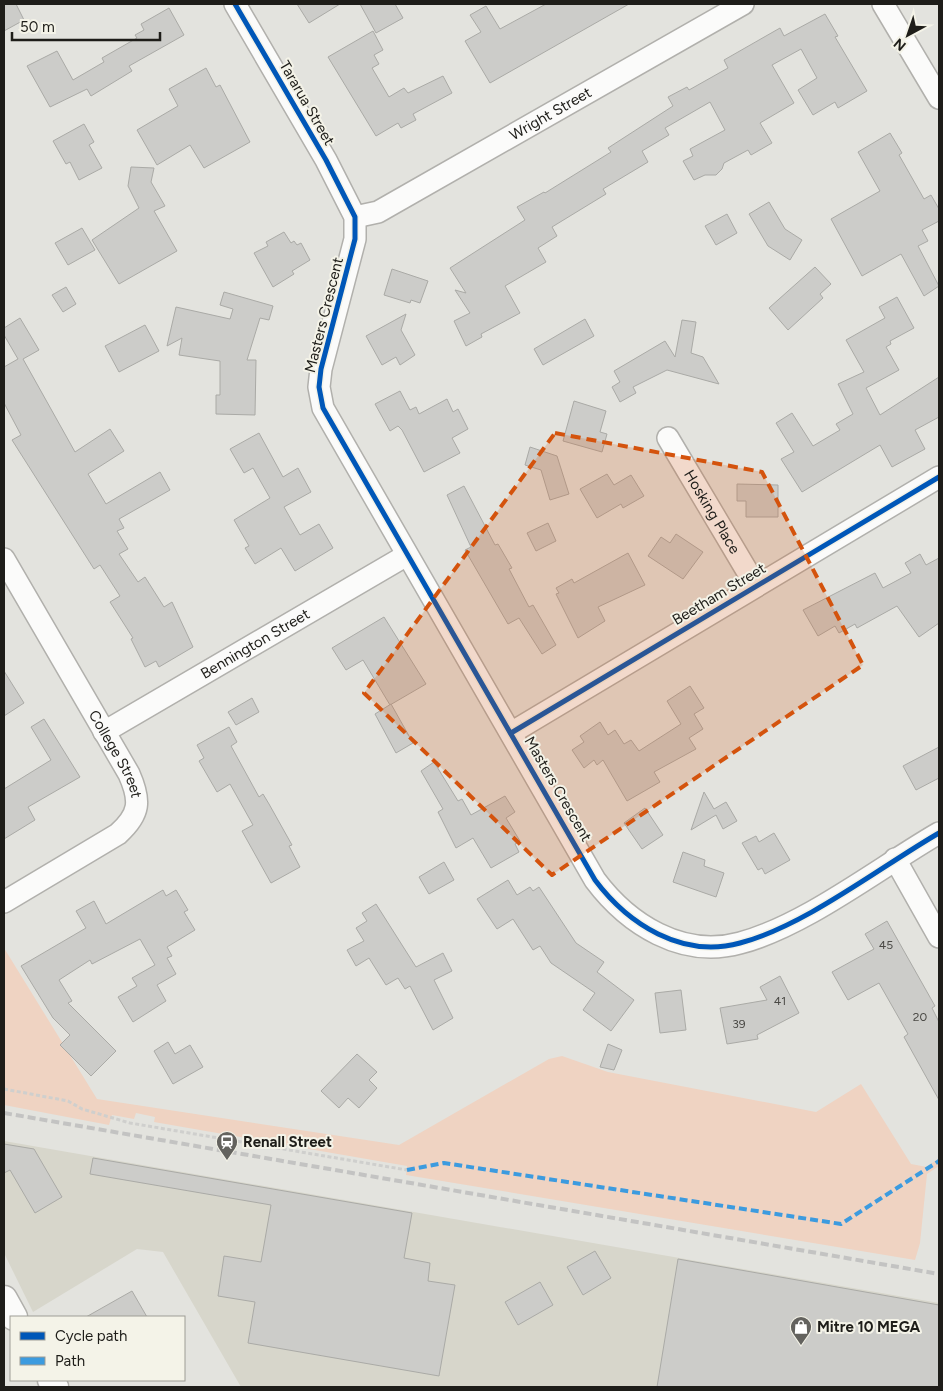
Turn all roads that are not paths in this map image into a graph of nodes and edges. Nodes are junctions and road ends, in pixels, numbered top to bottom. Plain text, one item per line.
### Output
1 (235, 4) edge
2 (743, 4) edge
3 (883, 4) edge
4 (939, 98) edge
5 (355, 217) junction
6 (668, 438) dead end
7 (939, 477) edge
8 (407, 555) junction
9 (4, 559) edge
10 (756, 586) junction
11 (104, 732) junction
12 (511, 732) junction
13 (939, 833) edge
14 (895, 858) junction
15 (4, 902) edge
16 (939, 937) edge
17 (4, 1299) edge
18 (13, 1316) edge

1 - 5 street, Tararua Street
2 - 5 street, Wright Street
3 - 4 street
5 - 8 street, Masters Crescent
6 - 10 street, Hosking Place
7 - 10 street, Beetham Street
8 - 11 street, Bennington Street
8 - 12 street, Masters Crescent
9 - 11 street, College Street
10 - 12 street, Beetham Street
11 - 15 street, College Street
12 - 14 street, Masters Crescent
13 - 14 street, Masters Crescent
14 - 16 street
17 - 18 street

